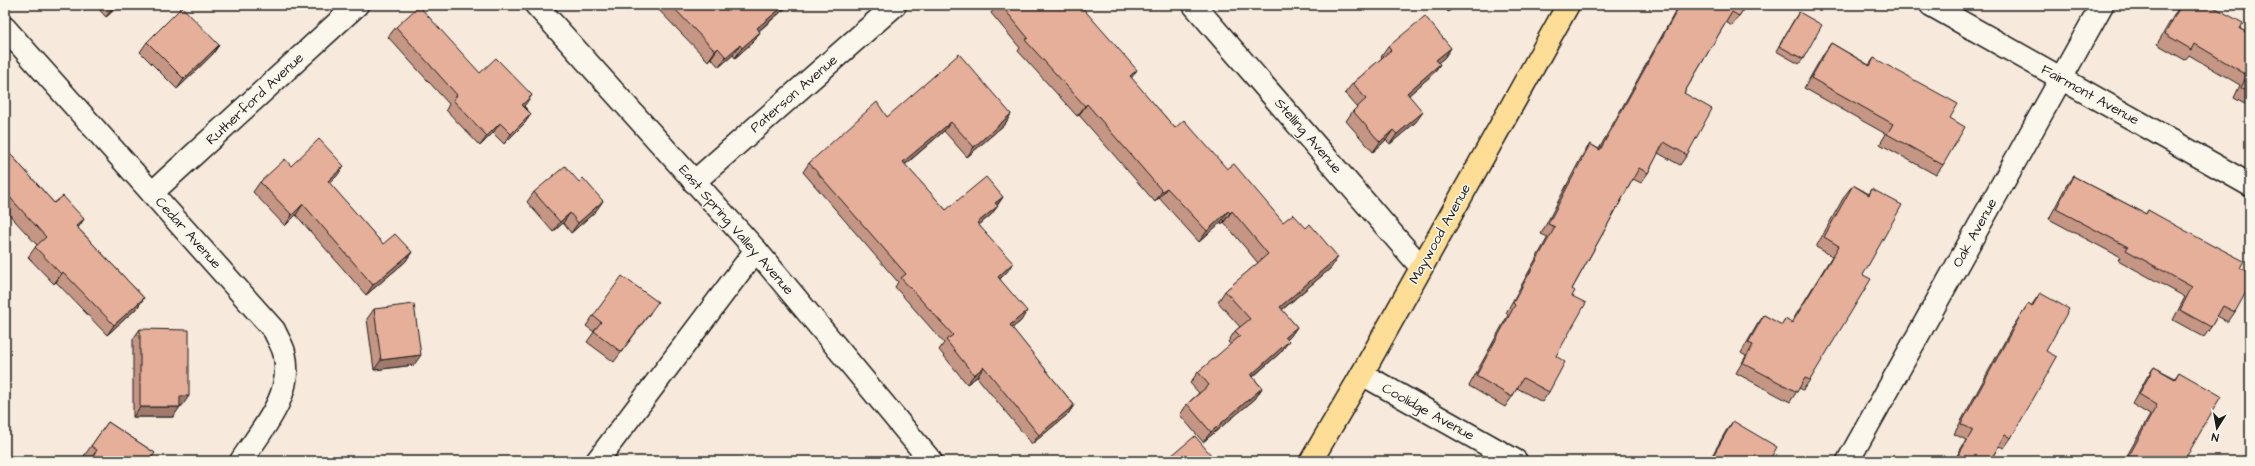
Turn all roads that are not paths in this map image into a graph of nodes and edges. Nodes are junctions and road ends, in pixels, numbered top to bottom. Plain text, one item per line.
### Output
1 (357, 5) edge
2 (536, 5) edge
3 (895, 5) edge
4 (1194, 5) edge
5 (1568, 5) edge
6 (1931, 5) edge
7 (2102, 5) edge
8 (5, 28) edge
9 (2061, 79) junction
10 (694, 182) junction
11 (2250, 185) edge
12 (152, 193) junction
13 (756, 250) junction
14 (1421, 267) junction
15 (1362, 374) junction
16 (241, 461) edge
17 (597, 461) edge
18 (931, 461) edge
19 (1311, 461) edge
20 (1516, 461) edge
21 (1848, 461) edge

1 - 12 street, Rutherford Avenue
2 - 10 street, East Spring Valley Avenue
3 - 10 street, Paterson Avenue
4 - 14 street, Stelling Avenue
5 - 14 main road, Maywood Avenue
6 - 9 street, Fairmont Avenue
7 - 9 street, Oak Avenue
8 - 12 street, Cedar Avenue
9 - 11 street, Fairmont Avenue
9 - 21 street, Oak Avenue
10 - 13 street, East Spring Valley Avenue
12 - 16 street, Cedar Avenue
13 - 17 street
13 - 18 street, East Spring Valley Avenue
14 - 15 main road, Maywood Avenue
15 - 19 main road, Maywood Avenue
15 - 20 street, Coolidge Avenue

